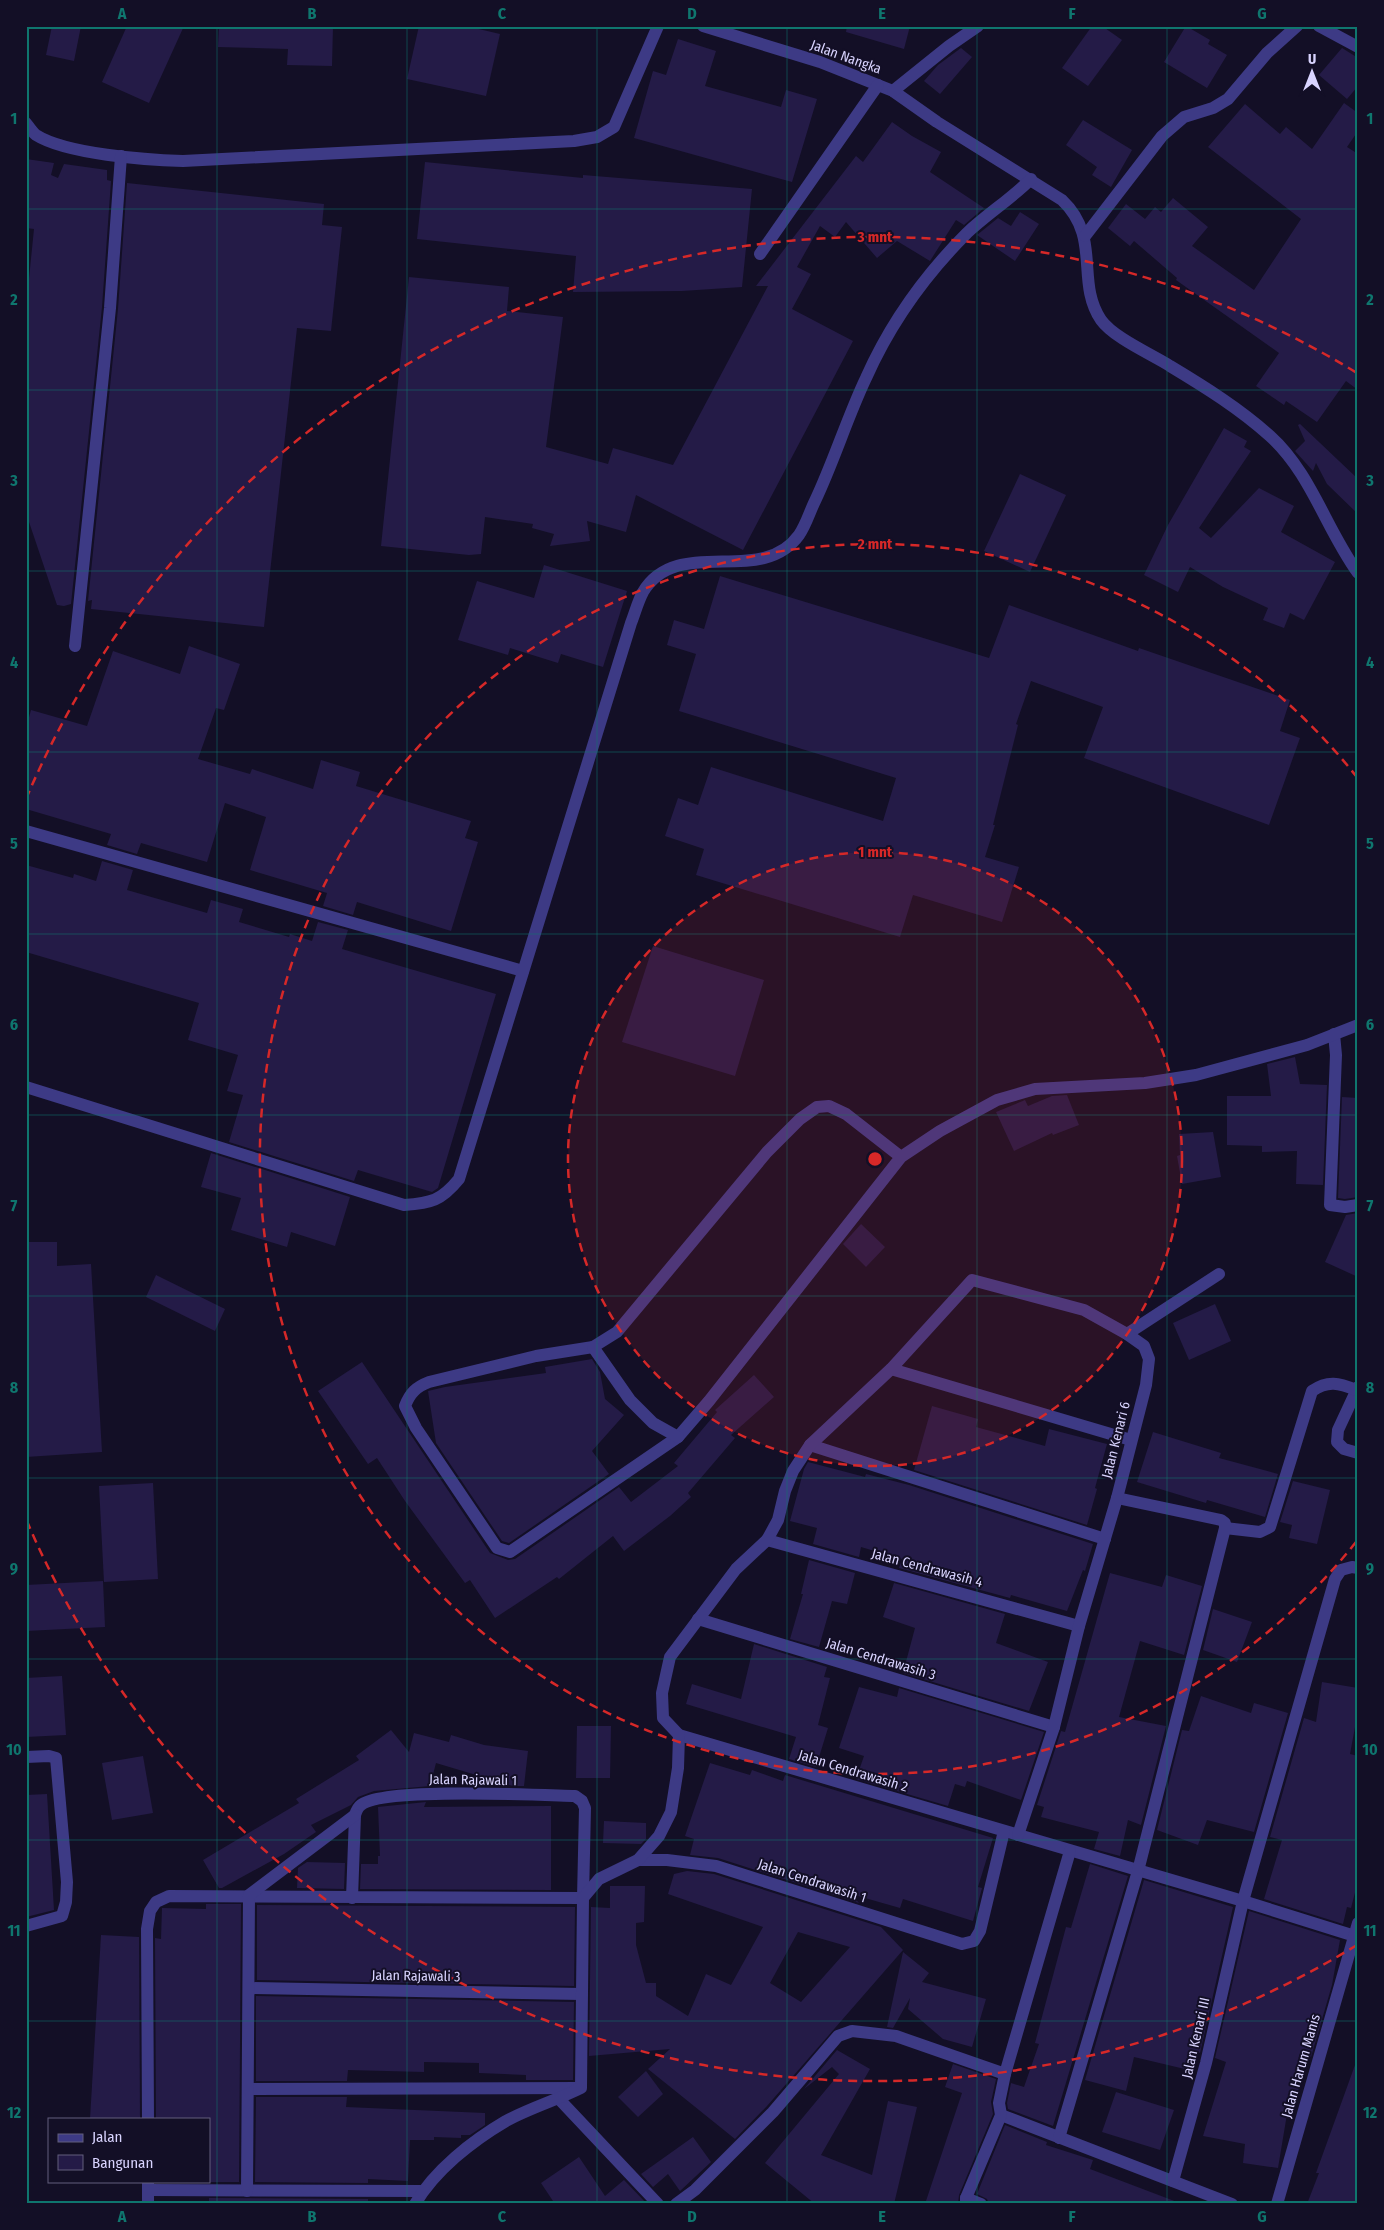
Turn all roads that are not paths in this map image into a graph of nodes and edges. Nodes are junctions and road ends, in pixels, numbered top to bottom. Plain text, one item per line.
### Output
1 (658, 26) edge
2 (703, 26) edge
3 (978, 26) edge
4 (1297, 26) edge
5 (1319, 26) edge
6 (1358, 47) edge
7 (878, 85) junction
8 (893, 91) junction
9 (26, 123) edge
10 (121, 156) junction
11 (1031, 179) junction
12 (1085, 236) junction
13 (760, 254) dead end
14 (1358, 573) edge
15 (75, 646) dead end
16 (26, 832) edge
17 (523, 971) junction
18 (1358, 1025) edge
19 (1334, 1034) junction
20 (26, 1087) edge
21 (901, 1157) junction
22 (1358, 1205) edge
23 (1218, 1274) dead end
24 (1127, 1334) junction
25 (593, 1347) junction
26 (891, 1369) junction
27 (1357, 1388) edge
28 (678, 1437) junction
29 (1131, 1440) junction
30 (810, 1446) junction
31 (1358, 1453) edge
32 (1117, 1498) junction
33 (1225, 1528) junction
34 (1104, 1539) junction
35 (767, 1540) junction
36 (1358, 1568) edge
37 (698, 1619) junction
38 (1080, 1626) junction
39 (1054, 1727) junction
40 (679, 1735) junction
41 (26, 1757) edge
42 (354, 1815) junction
43 (1004, 1831) junction
44 (1018, 1835) junction
45 (1070, 1851) junction
46 (638, 1860) junction
47 (1138, 1871) junction
48 (249, 1895) junction
49 (352, 1898) junction
50 (583, 1898) junction
51 (1243, 1901) junction
52 (1358, 1923) edge
53 (26, 1926) edge
54 (1356, 1937) edge
55 (249, 1988) junction
56 (582, 1994) junction
57 (1006, 2074) junction
58 (581, 2088) junction
59 (248, 2089) junction
60 (559, 2099) junction
61 (1001, 2115) junction
62 (148, 2118) edge
63 (1060, 2138) junction
64 (1174, 2181) junction
65 (148, 2186) edge
66 (247, 2191) junction
67 (422, 2191) junction
68 (966, 2201) edge
69 (148, 2204) edge
70 (415, 2204) edge
71 (658, 2204) edge
72 (676, 2204) edge
73 (981, 2204) edge
74 (1232, 2204) edge
75 (1276, 2204) edge

1 - 10 street
2 - 7 street, Jalan Nangka
3 - 8 street
4 - 12 street
5 - 6 street
7 - 8 street, Jalan Nangka
7 - 13 street
8 - 11 street, Jalan Nangka
9 - 10 street
10 - 15 street
11 - 12 street, Jalan Nangka
11 - 17 street
12 - 14 street
16 - 17 street
17 - 20 street
18 - 19 street
19 - 21 street
19 - 22 street
21 - 25 street
21 - 28 street
23 - 24 street
24 - 26 street, Jalan Kenari 6
24 - 29 street, Jalan Kenari 6
25 - 28 street
25 - 28 street
26 - 29 street
26 - 30 street
27 - 31 street
27 - 33 street
29 - 32 street, Jalan Kenari 6
30 - 34 street
30 - 35 street
32 - 33 street
32 - 34 street, Jalan Kenari 6
33 - 47 street
34 - 38 street, Jalan Kenari 6
35 - 37 street
35 - 38 street, Jalan Cendrawasih 4
36 - 51 street, Jalan Kenari III
37 - 39 street, Jalan Cendrawasih 3
37 - 40 street
38 - 39 street, Jalan Kenari 6
39 - 44 street, Jalan Kenari 6
40 - 43 street, Jalan Cendrawasih 2
40 - 46 street
41 - 53 street
42 - 48 street, Jalan Rajawali 1
42 - 49 street
42 - 50 street, Jalan Rajawali 1
43 - 44 street, Jalan Cendrawasih 2
43 - 46 street, Jalan Cendrawasih 1
44 - 45 street, Jalan Cendrawasih 2
45 - 47 street, Jalan Cendrawasih 2
45 - 57 street
46 - 50 street
47 - 51 street, Jalan Cendrawasih 2
47 - 63 street
48 - 49 street
48 - 55 street
48 - 62 street
49 - 50 street
50 - 56 street, Jalan Rajawali 1
51 - 54 street, Jalan Cendrawasih 2
51 - 64 street, Jalan Kenari III
52 - 54 street, Jalan Harum Manis
54 - 75 street, Jalan Harum Manis
55 - 56 street, Jalan Rajawali 3
55 - 59 street
56 - 58 street, Jalan Rajawali 1
57 - 61 street
57 - 72 street
58 - 59 street
58 - 60 street
59 - 66 street
60 - 67 street
60 - 71 street
61 - 63 street
61 - 68 street
63 - 64 street
64 - 74 street
65 - 66 street
65 - 69 street
66 - 67 street
67 - 70 street
68 - 73 street

